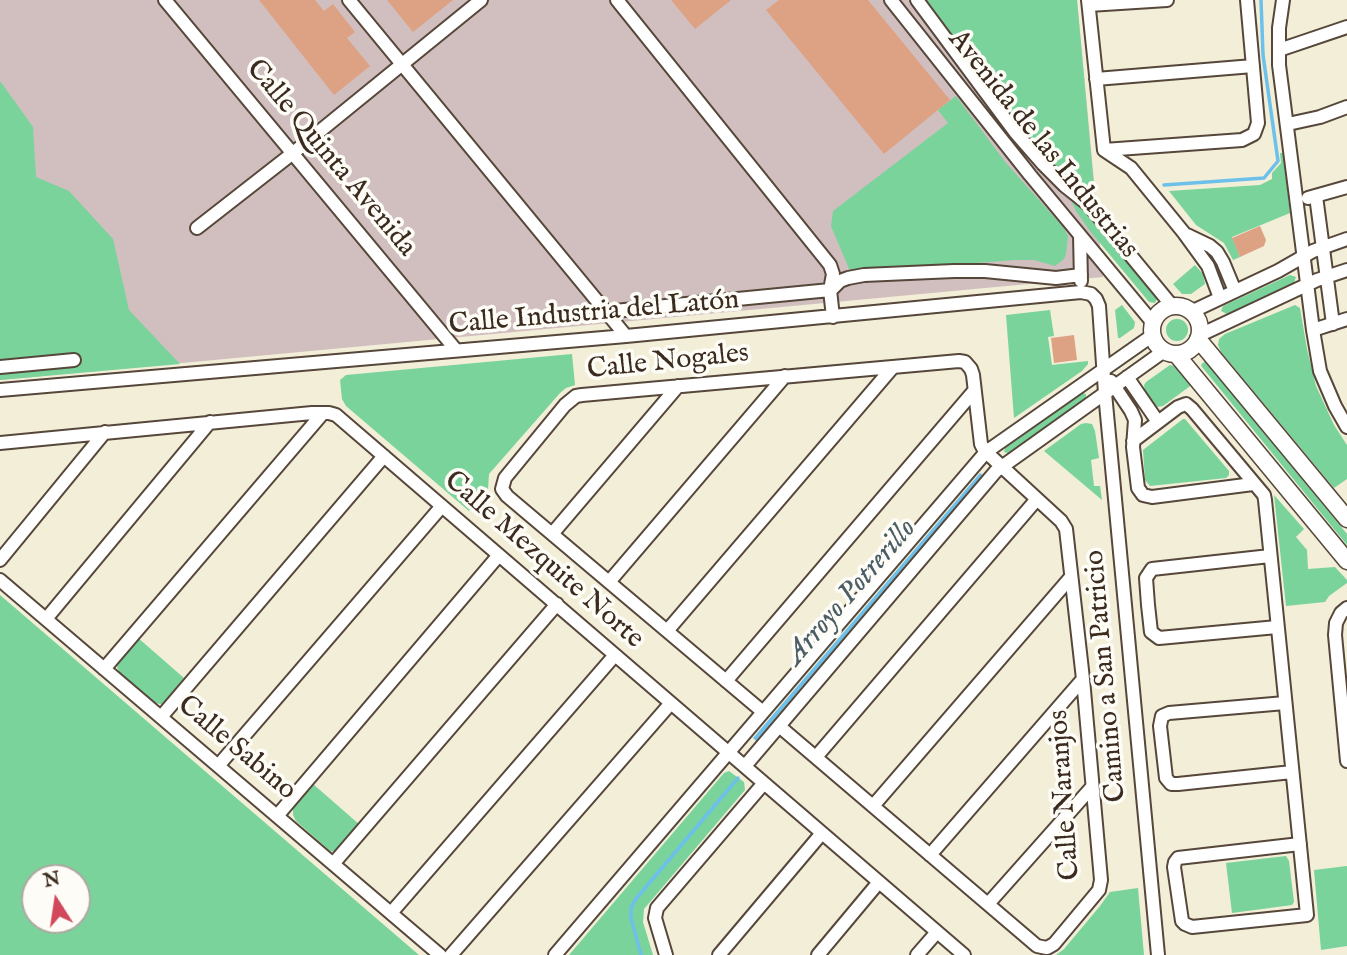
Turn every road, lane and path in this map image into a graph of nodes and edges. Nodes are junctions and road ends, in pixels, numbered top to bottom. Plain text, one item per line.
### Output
1 (165, 0) edge
2 (349, 0) edge
3 (481, 0) edge
4 (617, 0) edge
5 (891, 0) edge
6 (917, 0) edge
7 (1167, 0) edge
8 (1247, 0) edge
9 (1283, 0) edge
10 (1088, 3) edge
11 (1347, 27) edge
12 (1279, 50) junction
13 (403, 65) junction
14 (1253, 66) junction
15 (1096, 79) junction
16 (1347, 107) edge
17 (1288, 124) junction
18 (1104, 150) junction
19 (293, 153) junction
20 (1043, 164) junction
21 (1030, 175) junction
22 (1347, 187) edge
23 (1316, 197) junction
24 (1297, 200) junction
25 (197, 228) dead end
26 (1184, 233) junction
27 (1080, 235) junction
28 (1347, 239) edge
29 (1323, 247) junction
30 (1304, 255) junction
31 (1347, 270) edge
32 (1081, 275) junction
33 (1327, 276) junction
34 (1307, 285) junction
35 (831, 290) junction
36 (1235, 291) junction
37 (1081, 292) junction
38 (1220, 298) junction
39 (1173, 307) junction
40 (604, 312) junction
41 (1191, 312) junction
42 (833, 317) junction
43 (1347, 320) edge
44 (1333, 324) junction
45 (1153, 329) junction
46 (1313, 330) junction
47 (626, 336) junction
48 (1199, 337) junction
49 (456, 350) junction
50 (1170, 352) junction
51 (74, 360) dead end
52 (0, 367) edge
53 (893, 367) junction
54 (1103, 370) junction
55 (785, 376) junction
56 (1127, 377) junction
57 (678, 386) junction
58 (0, 390) edge
59 (1110, 390) junction
60 (974, 391) junction
61 (1341, 404) edge
62 (323, 413) junction
63 (209, 422) junction
64 (1158, 422) junction
65 (1347, 427) edge
66 (105, 432) junction
67 (1133, 441) junction
68 (0, 443) edge
69 (986, 452) junction
70 (384, 456) junction
71 (1001, 467) junction
72 (1253, 484) junction
73 (1037, 499) junction
74 (442, 506) junction
75 (1347, 519) edge
76 (552, 534) junction
77 (499, 555) junction
78 (1270, 556) junction
79 (0, 560) edge
80 (1347, 561) edge
81 (1071, 578) junction
82 (0, 580) edge
83 (609, 582) junction
84 (556, 604) junction
85 (1347, 608) edge
86 (46, 619) junction
87 (1277, 627) junction
88 (667, 631) junction
89 (615, 655) junction
90 (104, 669) junction
91 (1083, 680) junction
92 (726, 681) junction
93 (671, 703) junction
94 (1285, 703) junction
95 (763, 712) junction
96 (161, 717) junction
97 (1345, 717) edge
98 (779, 726) junction
99 (729, 752) junction
100 (816, 757) junction
101 (1347, 761) edge
102 (218, 766) junction
103 (745, 766) junction
104 (1292, 772) junction
105 (764, 783) junction
106 (1092, 787) junction
107 (873, 806) junction
108 (277, 816) junction
109 (822, 833) junction
110 (1300, 844) junction
111 (930, 855) junction
112 (333, 864) junction
113 (879, 882) junction
114 (988, 904) junction
115 (391, 913) junction
116 (937, 932) junction
117 (440, 955) edge
118 (450, 955) edge
119 (555, 955) edge
120 (666, 955) edge
121 (719, 955) edge
122 (818, 955) edge
123 (918, 955) edge
124 (964, 955) edge
125 (1158, 955) edge

1 - 19 street, Calle Quinta Avenida
2 - 13 street
3 - 13 street
4 - 35 street
5 - 21 street, Avenida de las Industrias
6 - 20 street, Avenida de las Industrias
7 - 10 street
8 - 14 street
9 - 12 street
10 - 15 street
11 - 12 street
12 - 17 street
13 - 19 street
13 - 40 street
14 - 15 street
14 - 18 street
15 - 18 street
16 - 17 street
17 - 24 street
18 - 26 street
19 - 25 street
19 - 49 street, Calle Quinta Avenida
20 - 21 street
20 - 39 street, Avenida de las Industrias
21 - 27 street, Avenida de las Industrias
22 - 23 street
23 - 24 street
23 - 29 street
24 - 30 street
26 - 36 street
26 - 38 street
27 - 32 street
27 - 45 street, Avenida de las Industrias
28 - 29 street
29 - 30 street
29 - 33 street
30 - 34 street
30 - 36 street
31 - 33 street
32 - 35 street, Calle Industria del Latón
32 - 37 street
33 - 34 street
33 - 44 street
34 - 46 street
34 - 48 street
35 - 40 street, Calle Industria del Latón
35 - 42 street
36 - 38 street
37 - 42 street, Calle Industria del Latón
37 - 54 street
38 - 41 street
39 - 41 street
39 - 45 street
40 - 47 street
41 - 48 street
42 - 47 street, Calle Industria del Latón
43 - 44 street
44 - 46 street
45 - 50 street
45 - 54 street
46 - 61 street
47 - 49 street, Calle Industria del Latón
48 - 50 street
48 - 75 street
49 - 58 street, Calle Industria del Latón
50 - 56 street
50 - 80 street
51 - 52 street
53 - 55 street, Calle Nogales
53 - 60 street, Calle Nogales
53 - 88 street
54 - 59 street
54 - 69 street
55 - 57 street, Calle Nogales
55 - 83 street
56 - 59 street
56 - 64 street
57 - 76 street
57 - 76 street, Calle Nogales
59 - 67 street
59 - 71 street
59 - 125 street, Camino a San Patricio
60 - 69 street, Calle Nogales
60 - 92 street
61 - 65 street
62 - 63 street
62 - 70 street, Calle Mezquite Norte
62 - 90 street
63 - 66 street
63 - 86 street
64 - 67 street
64 - 72 street
66 - 68 street
66 - 79 street
67 - 72 street
69 - 71 street, Calle Naranjos
69 - 95 street
70 - 74 street, Calle Mezquite Norte
70 - 96 street
71 - 73 street, Calle Naranjos
71 - 98 street
72 - 78 street
73 - 81 street, Calle Naranjos
73 - 100 street
74 - 77 street, Calle Mezquite Norte
74 - 102 street
76 - 83 street, Calle Nogales
77 - 84 street, Calle Mezquite Norte
77 - 108 street
78 - 87 street
78 - 87 street
81 - 91 street, Calle Naranjos
81 - 107 street
82 - 86 street, Calle Sabino
83 - 88 street, Calle Nogales
84 - 89 street, Calle Mezquite Norte
84 - 112 street
85 - 97 street
86 - 90 street, Calle Sabino
87 - 94 street
88 - 92 street, Calle Nogales
89 - 93 street, Calle Mezquite Norte
89 - 115 street
90 - 96 street, Calle Sabino
91 - 106 street, Calle Naranjos
91 - 111 street
92 - 95 street, Calle Nogales
93 - 99 street, Calle Mezquite Norte
93 - 118 street
94 - 104 street
94 - 104 street
95 - 99 street
96 - 102 street, Calle Sabino
97 - 101 street
98 - 100 street, Calle Naranjos
98 - 103 street
99 - 103 street, Calle Mezquite Norte
99 - 119 street
100 - 107 street, Calle Naranjos
102 - 108 street, Calle Sabino
103 - 105 street, Calle Mezquite Norte
104 - 110 street
105 - 109 street, Calle Mezquite Norte
105 - 120 street
106 - 114 street
106 - 114 street, Calle Naranjos
107 - 111 street, Calle Naranjos
108 - 112 street, Calle Sabino
109 - 113 street, Calle Mezquite Norte
109 - 121 street
110 - 110 street
111 - 114 street, Calle Naranjos
112 - 115 street, Calle Sabino
113 - 116 street, Calle Mezquite Norte
113 - 122 street
115 - 117 street, Calle Sabino
116 - 123 street
116 - 124 street, Calle Mezquite Norte

